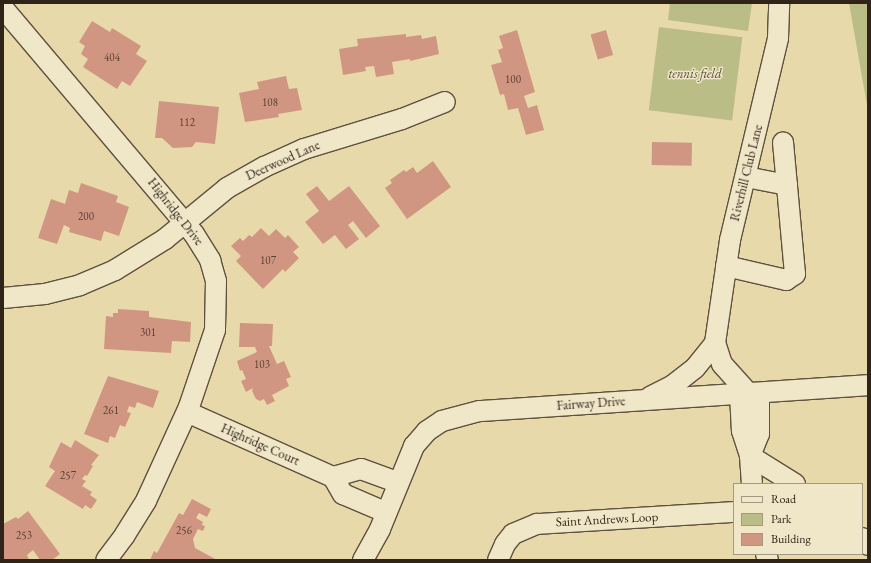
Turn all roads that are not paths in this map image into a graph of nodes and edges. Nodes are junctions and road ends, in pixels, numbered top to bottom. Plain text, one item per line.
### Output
1 (780, 3) edge
2 (3, 8) edge
3 (445, 102) dead end
4 (783, 143) dead end
5 (746, 177) junction
6 (787, 185) junction
7 (185, 222) junction
8 (726, 266) junction
9 (3, 298) edge
10 (715, 343) junction
11 (868, 385) edge
12 (749, 394) junction
13 (644, 400) junction
14 (187, 412) junction
15 (750, 456) junction
16 (333, 477) junction
17 (397, 482) junction
18 (752, 483) edge
19 (793, 483) edge
20 (733, 512) edge
21 (382, 520) junction
22 (106, 560) edge
23 (363, 560) edge
24 (378, 560) edge
25 (498, 560) edge

1 - 5 street, Riverhill Club Lane
2 - 7 street, Highridge Drive
3 - 7 street, Deerwood Lane
4 - 6 street
5 - 6 street
5 - 8 street, Riverhill Club Lane
6 - 8 street
7 - 9 street, Deerwood Lane
7 - 14 street, Highridge Drive
8 - 10 street, Riverhill Club Lane
10 - 12 street, Riverhill Club Lane
10 - 13 street
11 - 12 street, Fairway Drive
12 - 13 street, Fairway Drive
12 - 15 street
13 - 17 street, Fairway Drive
14 - 16 street, Highridge Court
14 - 22 street, Highridge Drive
15 - 18 street
15 - 19 street
16 - 17 street
16 - 21 street
17 - 21 street, Fairway Drive
20 - 25 street, Saint Andrews Loop
21 - 23 street, Fairway Drive
21 - 24 street, Fairway Drive

